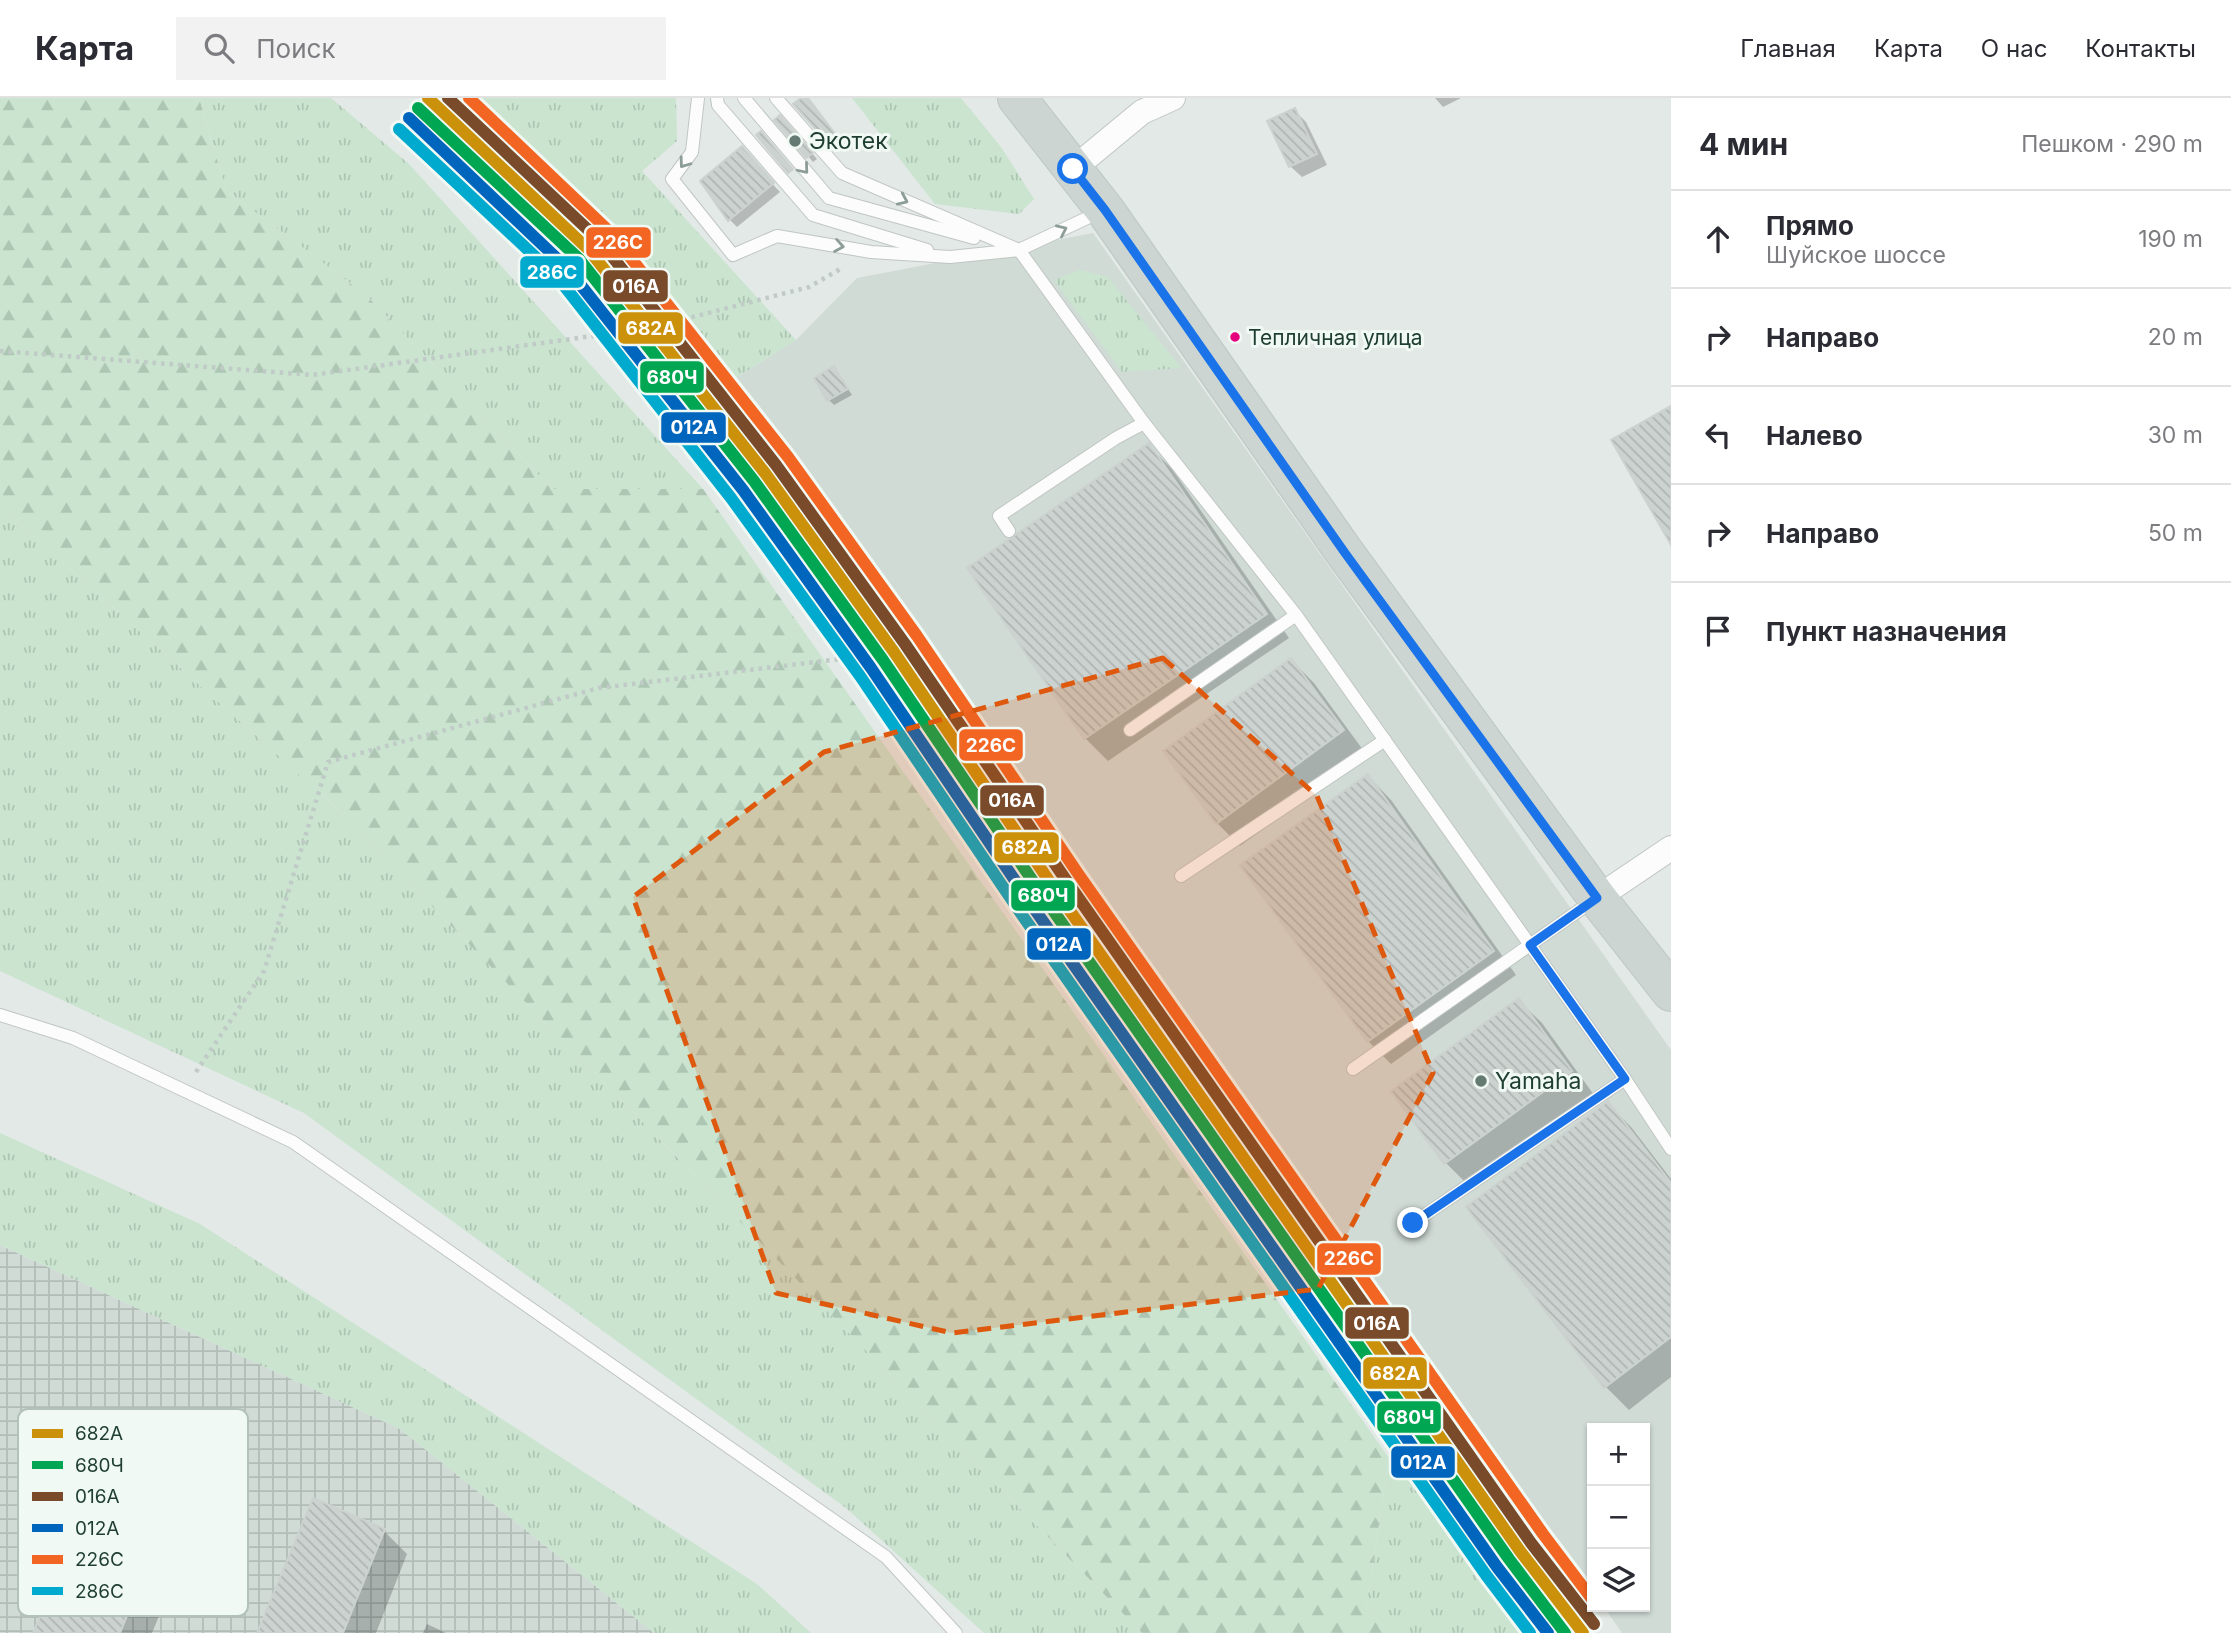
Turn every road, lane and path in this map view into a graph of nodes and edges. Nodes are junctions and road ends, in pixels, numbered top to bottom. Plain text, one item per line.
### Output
1 (698, 98) edge
2 (717, 98) edge
3 (744, 98) edge
4 (776, 98) edge
5 (1017, 98) edge
6 (1173, 98) edge
7 (1138, 105) edge
8 (1073, 169) junction
9 (1105, 210) junction
10 (1019, 250) junction
11 (871, 252) junction
12 (950, 257) junction
13 (0, 351) edge
14 (1143, 423) junction
15 (1009, 531) dead end
16 (1296, 615) junction
17 (924, 649) dead end
18 (1130, 730) dead end
19 (1385, 740) junction
20 (1671, 848) edge
21 (1181, 876) dead end
22 (1597, 898) junction
23 (1530, 945) junction
24 (1671, 992) edge
25 (0, 1014) edge
26 (1353, 1069) dead end
27 (1625, 1079) junction
28 (184, 1090) junction
29 (1671, 1149) edge
30 (1413, 1223) dead end
31 (956, 1633) edge

1 -> 11 lane
2 - 12 lane
3 -> 10 lane
4 -> 10 lane
5 - 8 main road
6 - 7 street
7 - 8 street
8 - 9 main road
10 -> 9 lane
9 - 22 main road
10 - 12 lane
10 - 14 lane
11 - 12 lane
11 - 13 path
14 - 15 lane
14 - 16 lane
16 - 18 lane
16 - 19 lane
17 - 28 path
19 - 21 lane
19 - 23 lane
20 - 22 street
22 - 23 lane
22 - 24 main road
23 - 26 lane
23 - 27 lane
25 - 28 lane
27 - 29 lane
27 - 30 lane
28 - 31 lane

